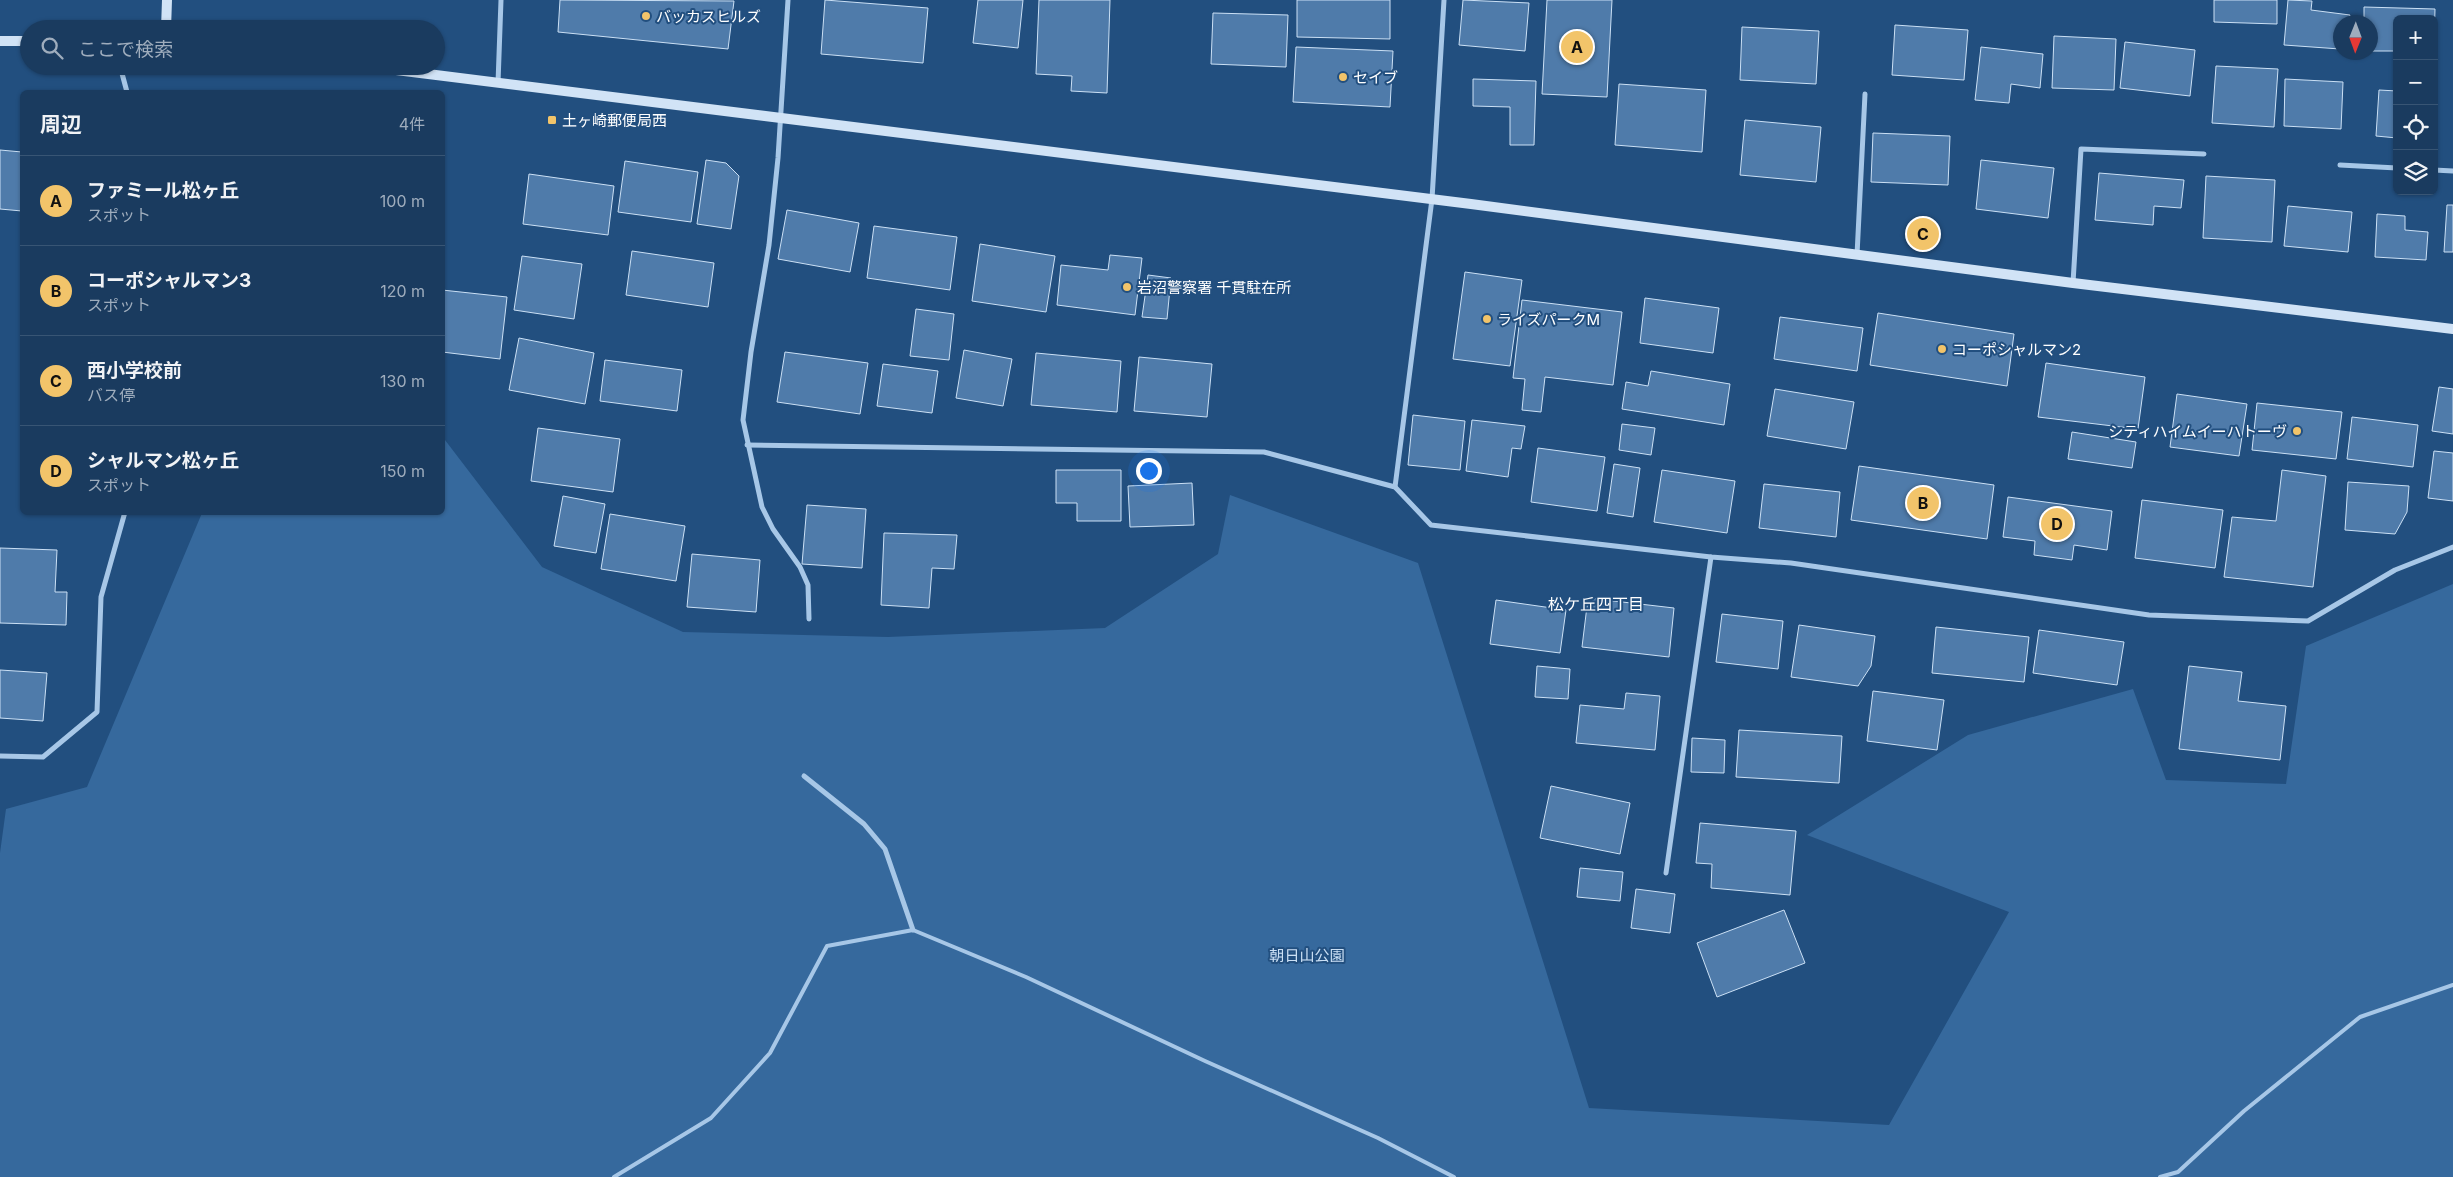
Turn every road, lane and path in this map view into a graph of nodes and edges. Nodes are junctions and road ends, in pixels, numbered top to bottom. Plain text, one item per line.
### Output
1 (168, 0) edge
2 (501, 0) edge
3 (788, 0) edge
4 (1444, 0) edge
5 (167, 20) edge
6 (0, 41) edge
7 (20, 41) edge
8 (122, 75) edge
9 (431, 75) edge
10 (498, 84) junction
11 (126, 90) edge
12 (1865, 94) dead end
13 (782, 120) junction
14 (2204, 154) dead end
15 (2340, 165) dead end
16 (2393, 168) edge
17 (2438, 170) edge
18 (2453, 171) edge
19 (1432, 199) junction
20 (1857, 256) junction
21 (2074, 283) junction
22 (2453, 329) edge
23 (748, 445) junction
24 (1395, 487) junction
25 (124, 515) edge
26 (2453, 547) edge
27 (1711, 557) junction
28 (809, 620) dead end
29 (0, 756) edge
30 (804, 776) dead end
31 (1666, 873) dead end
32 (914, 930) junction
33 (2453, 985) edge
34 (614, 1177) edge
35 (1454, 1177) edge
36 (2160, 1177) edge

1 - 5 street
2 - 10 street
3 - 13 street
4 - 19 street
6 - 7 street
8 - 11 street
9 - 10 street
10 - 13 street
12 - 20 street
13 - 19 street
13 - 23 street
14 - 21 street
15 - 16 street
17 - 18 street
19 - 20 street
19 - 24 street
20 - 21 street
21 - 22 street
23 - 24 street
23 - 28 street
24 - 27 street
25 - 29 street
26 - 27 street
27 - 31 street
30 - 32 street
32 - 34 lane
32 - 35 lane
33 - 36 lane

